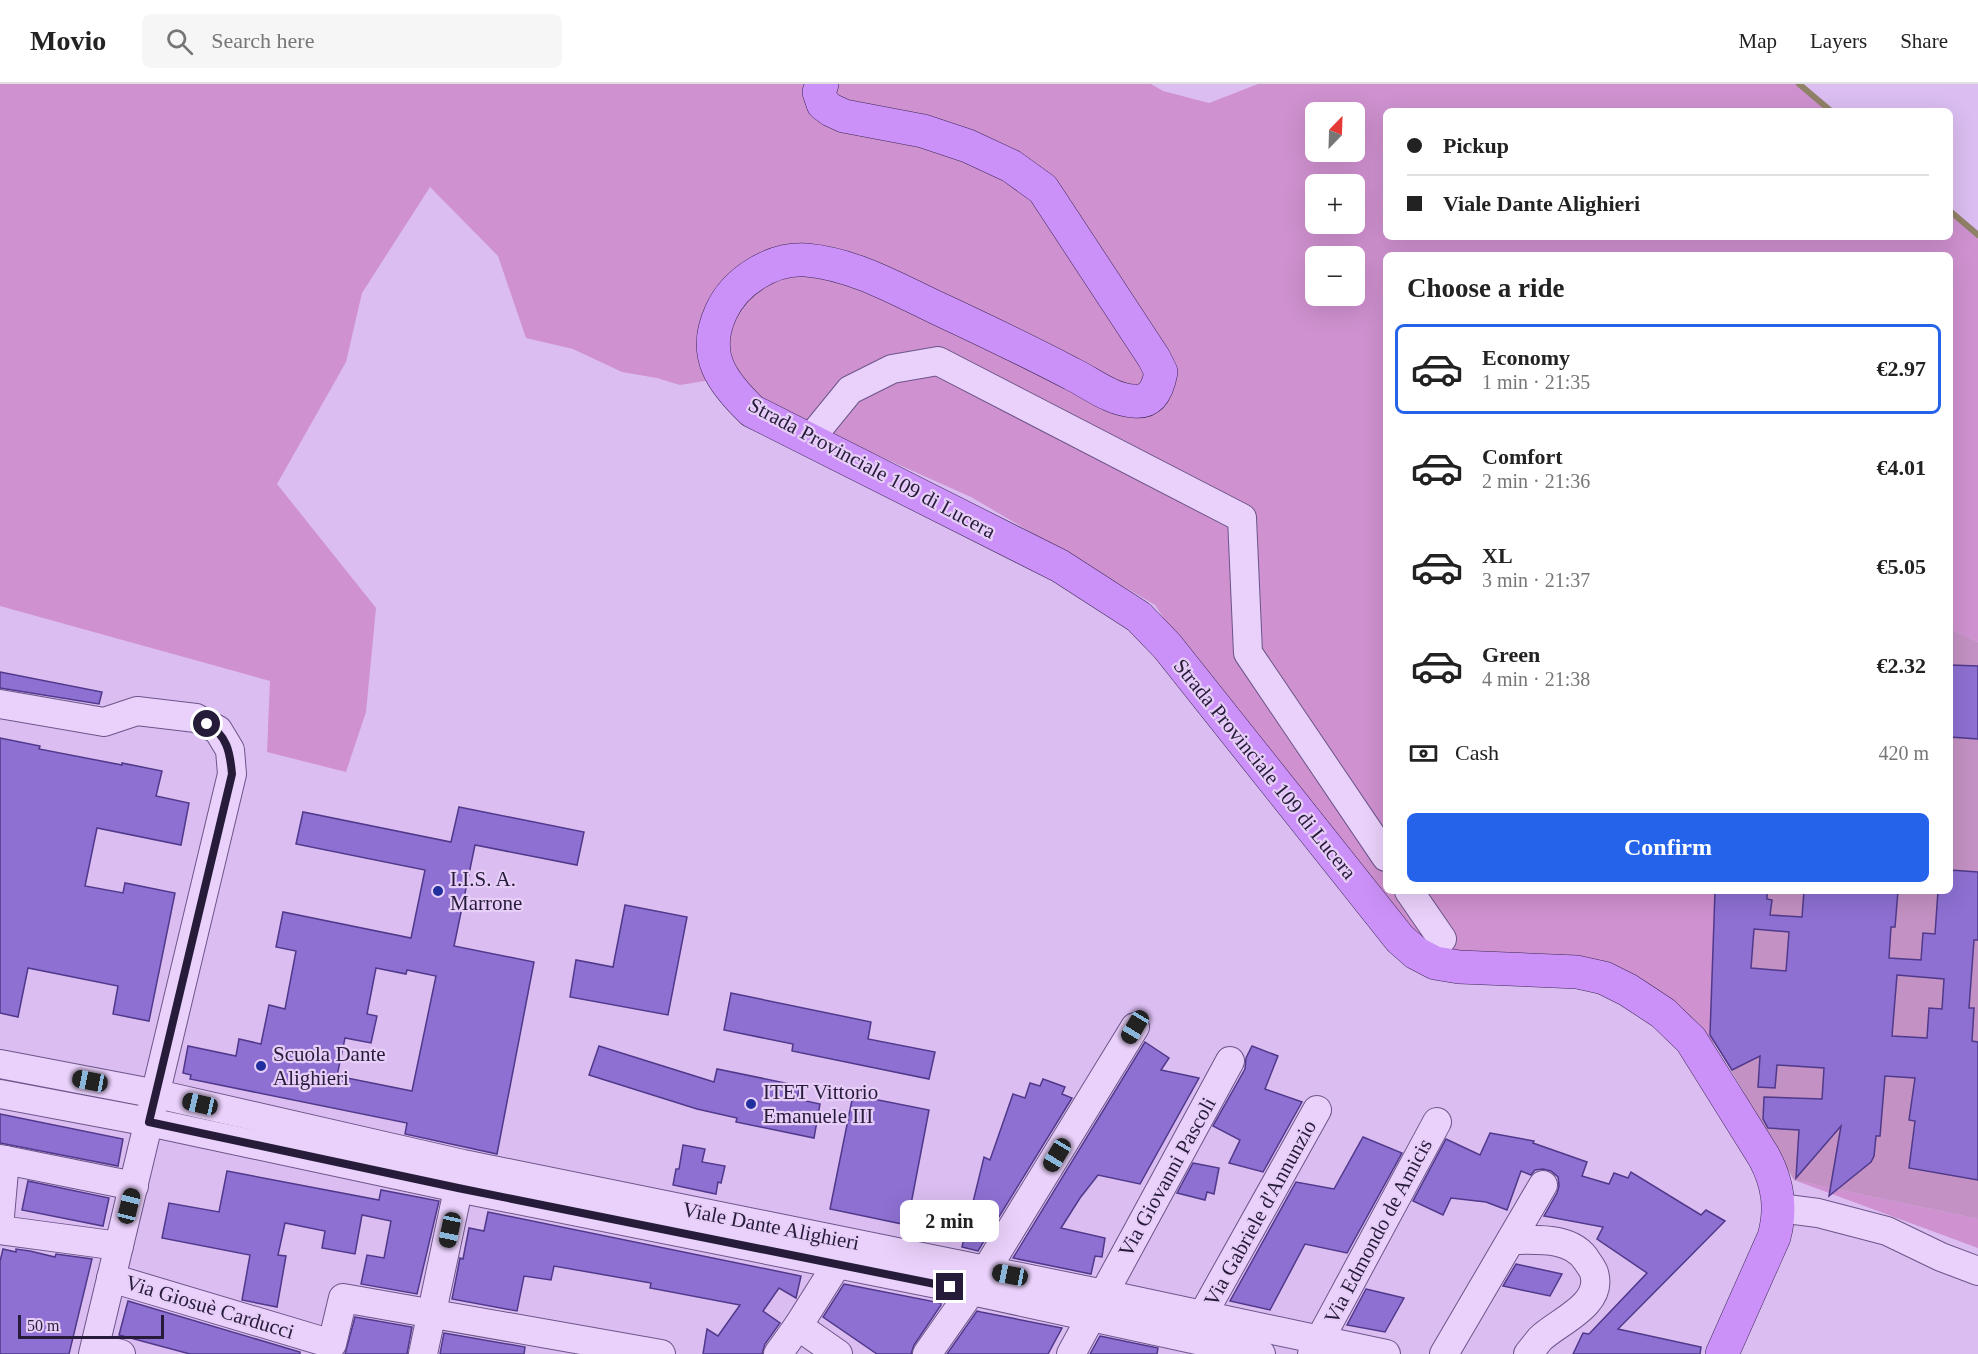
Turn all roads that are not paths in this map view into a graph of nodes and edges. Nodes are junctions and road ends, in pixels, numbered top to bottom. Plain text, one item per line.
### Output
1 (822, 84) edge
2 (813, 441) junction
3 (0, 704) edge
4 (1383, 853) edge
5 (1411, 894) edge
6 (1442, 939) dead end
7 (1135, 1027) dead end
8 (1230, 1061) dead end
9 (0, 1064) edge
10 (0, 1094) edge
11 (157, 1094) junction
12 (1317, 1110) dead end
13 (149, 1122) junction
14 (1437, 1122) dead end
15 (2, 1160) edge
16 (461, 1176) junction
17 (1543, 1185) dead end
18 (134, 1186) junction
19 (1779, 1208) junction
20 (0, 1216) edge
21 (0, 1230) edge
22 (1511, 1240) junction
23 (119, 1246) junction
24 (844, 1254) junction
25 (1978, 1271) edge
26 (111, 1278) junction
27 (979, 1281) junction
28 (1097, 1305) junction
29 (432, 1314) junction
30 (798, 1326) junction
31 (1193, 1336) edge
32 (541, 1343) edge
33 (1316, 1347) edge
34 (103, 1352) edge
35 (423, 1354) edge
36 (661, 1354) edge
37 (778, 1354) edge
38 (838, 1354) edge
39 (927, 1354) edge
40 (1071, 1354) edge
41 (1261, 1354) edge
42 (1386, 1354) edge
43 (1444, 1354) edge
44 (1528, 1354) edge
45 (1722, 1354) edge

1 - 2 main road, Strada Provinciale 109 di Lucera
2 - 4 street
2 - 19 main road, Strada Provinciale 109 di Lucera
3 - 11 street
5 - 6 street
7 - 27 street
8 - 28 street, Via Giovanni Pascoli
9 - 11 street, Viale Dante Alighieri
10 - 13 street, Viale Dante Alighieri
11 - 13 street
11 - 16 street, Viale Dante Alighieri
12 - 31 street, Via Gabriele d'Annunzio
13 - 16 street, Viale Dante Alighieri
13 - 18 street
14 - 33 street, Via Edmondo de Amicis
15 - 18 street
15 - 20 street
16 - 24 street, Viale Dante Alighieri
16 - 29 street
17 - 22 street
18 - 23 street
19 - 25 street
19 - 45 main road
21 - 23 street
22 - 43 street
22 - 44 street
23 - 26 street
24 - 27 street, Viale Dante Alighieri
24 - 30 street
26 - 29 street, Via Giosuè Carducci
26 - 34 street
27 - 28 street, Viale Dante Alighieri
27 - 39 street
28 - 31 street, Viale Dante Alighieri
28 - 40 street, Via Giovanni Pascoli
29 - 32 street
29 - 35 street
30 - 37 street
30 - 38 street
31 - 33 street, Viale Dante Alighieri
31 - 41 street, Viale Dante Alighieri
32 - 36 street
33 - 42 street, Viale Dante Alighieri

